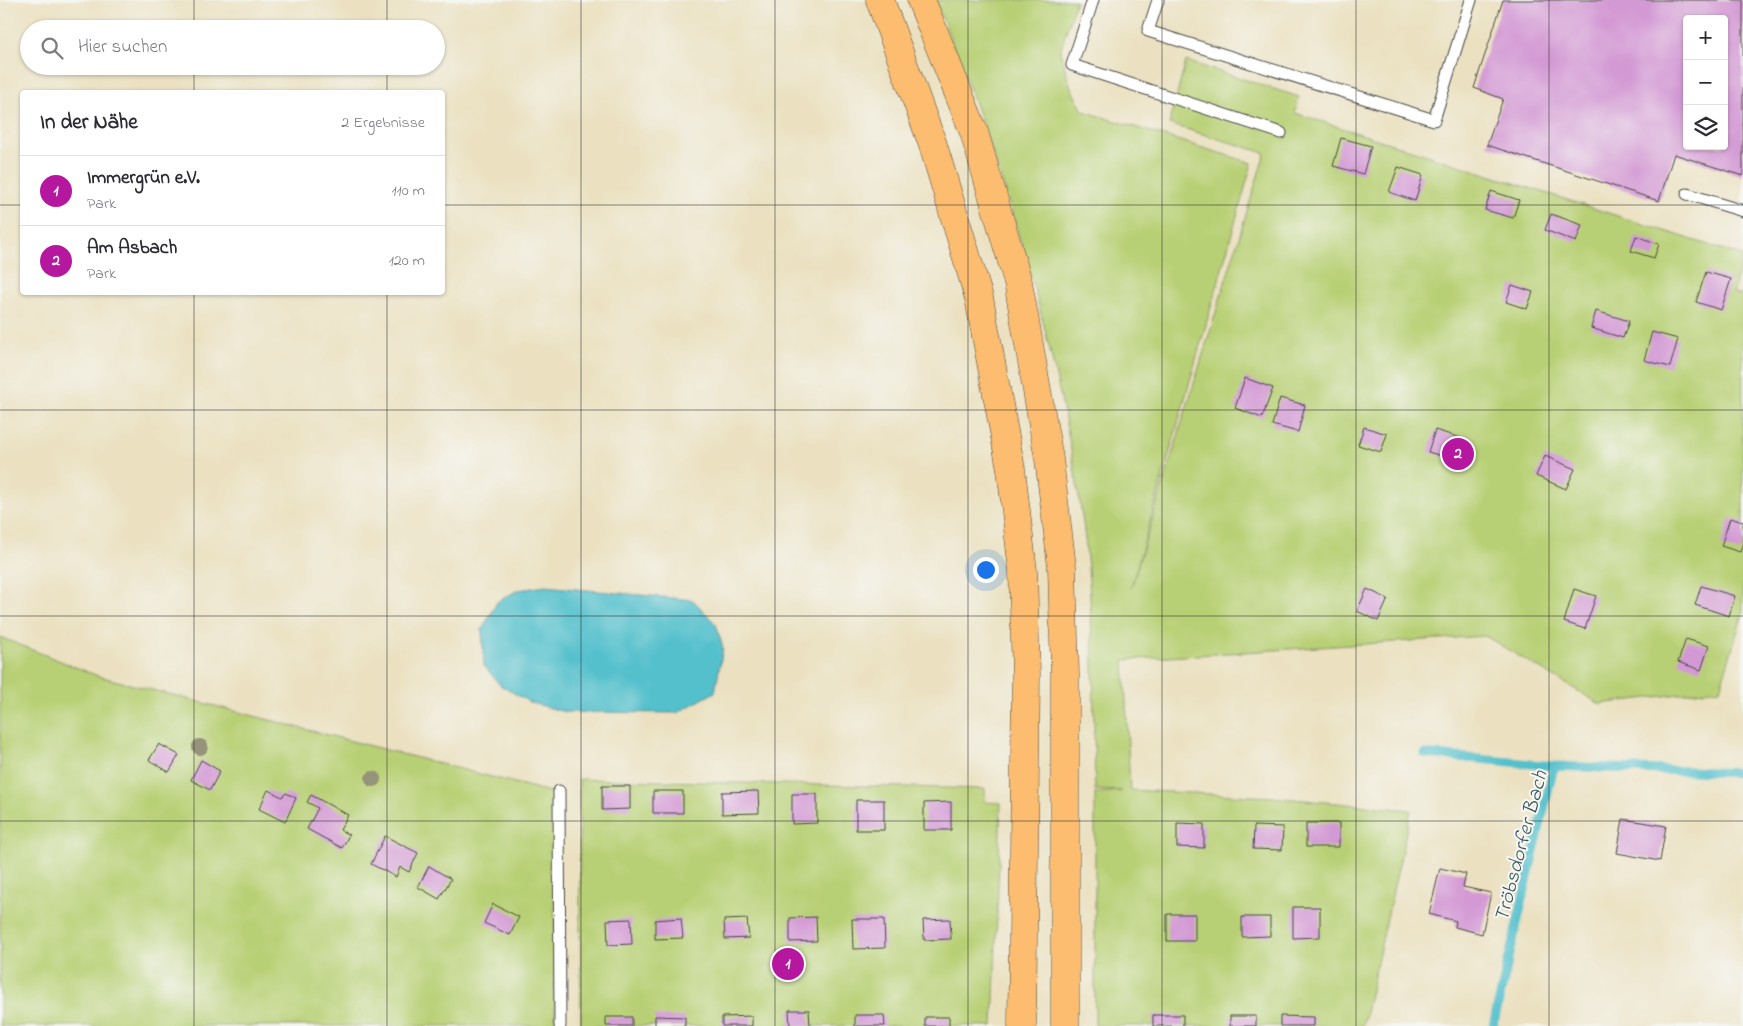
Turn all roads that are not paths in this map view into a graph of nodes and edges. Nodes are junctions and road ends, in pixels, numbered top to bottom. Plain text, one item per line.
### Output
1 (880, 0) edge
2 (921, 0) edge
3 (1093, 0) edge
4 (1158, 0) edge
5 (1471, 0) edge
6 (1281, 133) dead end
7 (1687, 194) dead end
8 (1743, 211) edge
9 (559, 791) dead end
10 (560, 1026) edge
11 (1022, 1026) edge
12 (1065, 1026) edge

1 - 11 main road
2 - 12 main road
3 - 6 lane
4 - 5 lane
7 - 8 lane
9 - 10 lane

